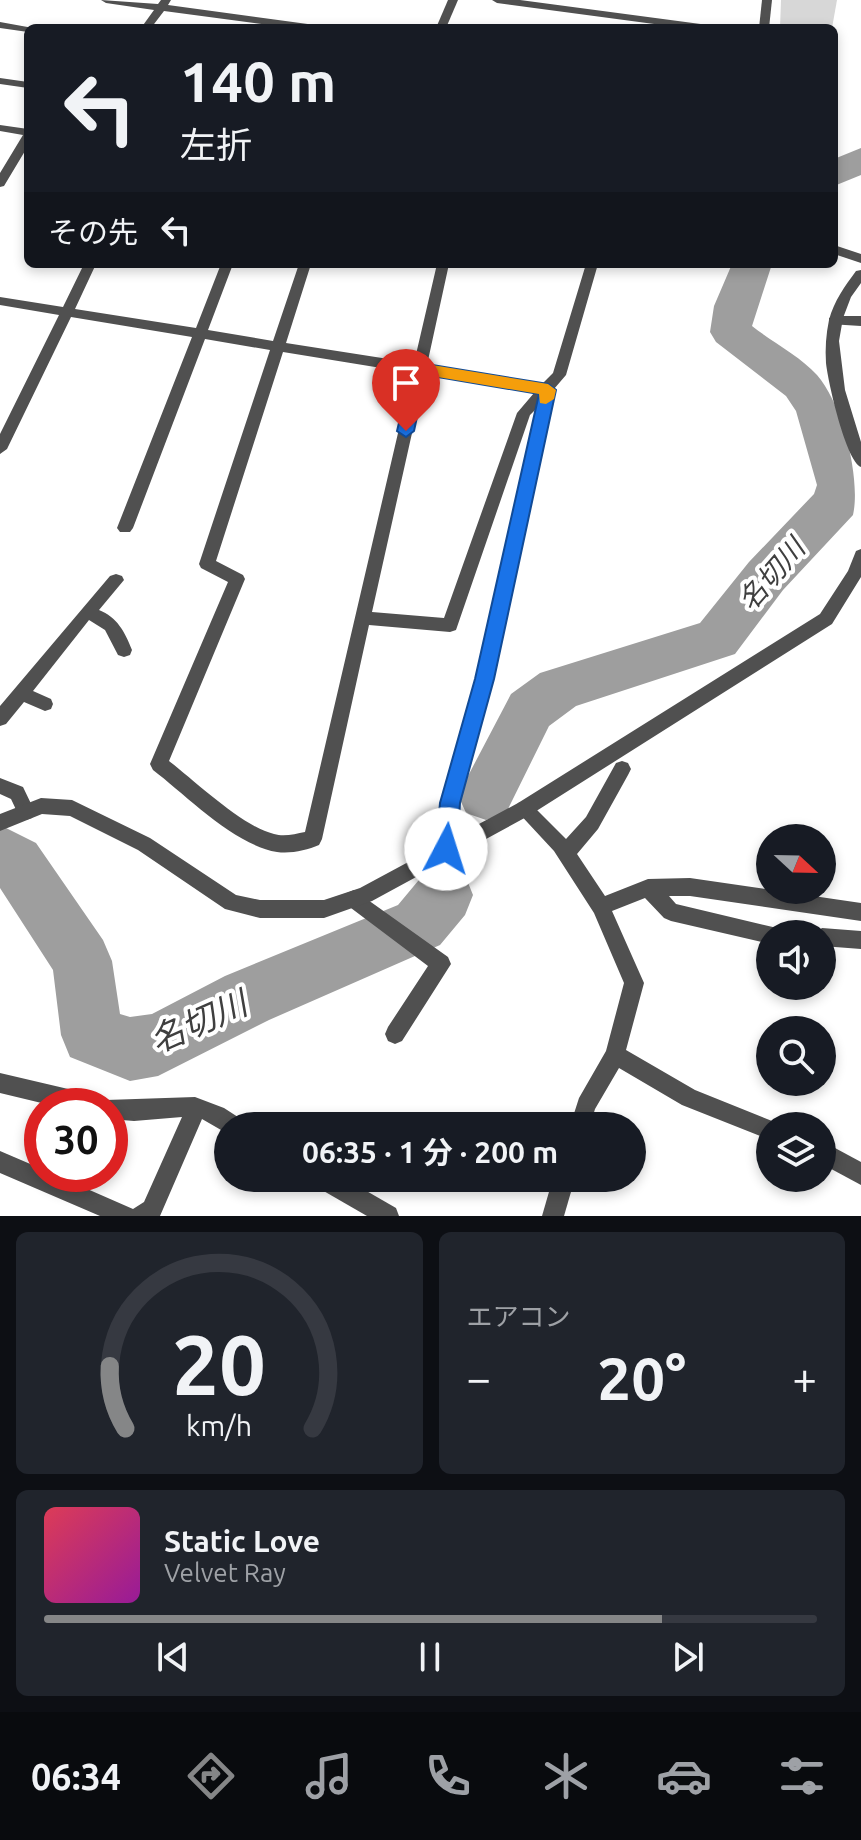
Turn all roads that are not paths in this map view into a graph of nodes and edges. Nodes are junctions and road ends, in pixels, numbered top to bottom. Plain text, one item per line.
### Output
1 (106, 0) edge
2 (453, 0) edge
3 (497, 0) edge
4 (767, 0) edge
5 (163, 4) edge
6 (149, 24) edge
7 (290, 24) edge
8 (443, 24) edge
9 (678, 24) edge
10 (764, 24) edge
11 (0, 25) edge
12 (24, 28) edge
13 (0, 81) edge
14 (24, 84) edge
15 (0, 128) edge
16 (24, 133) edge
17 (24, 141) edge
18 (0, 183) edge
19 (838, 250) edge
20 (861, 259) edge
21 (88, 268) edge
22 (225, 268) edge
23 (304, 268) edge
24 (442, 268) edge
25 (591, 268) edge
26 (861, 274) edge
27 (0, 301) edge
28 (67, 312) junction
29 (834, 321) junction
30 (861, 321) edge
31 (201, 333) junction
32 (278, 346) junction
33 (420, 369) junction
34 (548, 390) junction
35 (0, 449) edge
36 (861, 462) edge
37 (125, 528) dead end
38 (861, 555) edge
39 (116, 580) dead end
40 (86, 613) junction
41 (364, 618) junction
42 (124, 650) dead end
43 (20, 693) junction
44 (45, 704) dead end
45 (0, 719) edge
46 (622, 769) dead end
47 (0, 786) edge
48 (524, 809) junction
49 (26, 812) junction
50 (0, 823) edge
51 (446, 849) junction
52 (566, 853) junction
53 (648, 888) junction
54 (354, 899) junction
55 (601, 907) junction
56 (861, 912) edge
57 (756, 932) edge
58 (836, 938) edge
59 (861, 940) edge
60 (395, 1034) dead end
61 (615, 1055) junction
62 (0, 1083) edge
63 (24, 1089) edge
64 (196, 1108) junction
65 (584, 1112) edge
66 (128, 1113) edge
67 (214, 1114) edge
68 (756, 1124) edge
69 (836, 1160) edge
70 (0, 1162) edge
71 (861, 1174) edge
72 (347, 1192) edge
73 (560, 1192) edge
74 (125, 1216) edge
75 (141, 1216) edge
76 (388, 1216) edge
77 (553, 1216) edge

1 - 5 street
2 - 8 street
3 - 9 street
4 - 10 street
5 - 6 street
5 - 7 street
11 - 12 street
13 - 14 street
15 - 16 street
17 - 18 street
19 - 20 street
21 - 28 street
22 - 31 street
23 - 32 street
24 - 33 street
25 - 34 street
26 - 29 street
27 - 28 street
28 - 31 street
28 - 35 street
29 - 30 street
29 - 36 street
31 - 32 street
31 - 37 street
32 - 33 street
32 - 41 street
33 - 34 street
33 - 41 street
34 - 41 street
34 - 51 street
38 - 48 street
39 - 40 street
40 - 42 street
40 - 43 street
43 - 44 street
43 - 45 street
46 - 52 street
47 - 49 street
48 - 51 street
48 - 52 street
49 - 50 street
49 - 54 street
51 - 54 street
52 - 55 street
53 - 55 street
53 - 56 street
53 - 57 street
54 - 60 street
55 - 61 street
58 - 59 street
61 - 65 street
61 - 68 street
62 - 63 street
64 - 66 street
64 - 67 street
64 - 75 street
69 - 71 street
70 - 74 street
72 - 76 street
73 - 77 street

